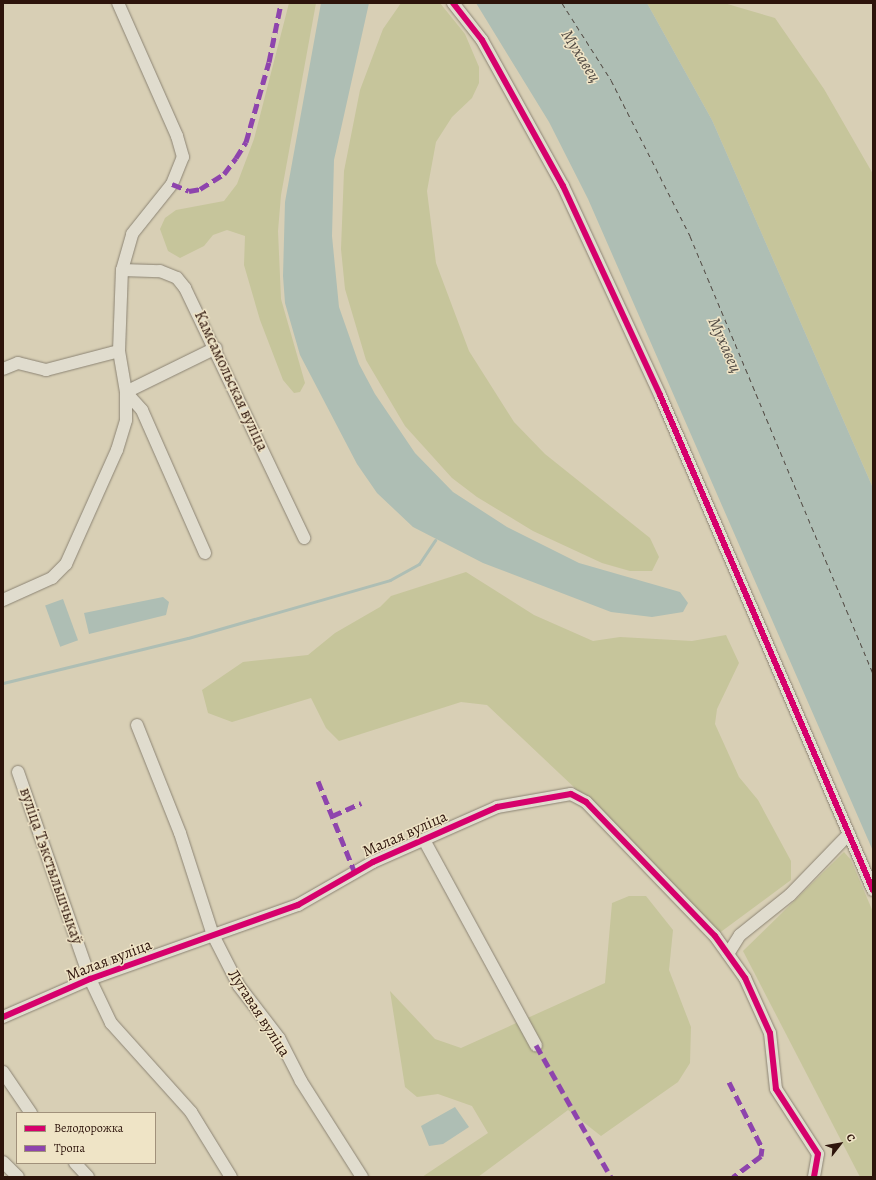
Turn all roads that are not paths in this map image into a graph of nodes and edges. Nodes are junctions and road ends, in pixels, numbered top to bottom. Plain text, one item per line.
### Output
1 (118, 3) edge
2 (453, 3) edge
3 (122, 270) junction
4 (216, 348) junction
5 (119, 351) junction
6 (3, 369) edge
7 (126, 392) junction
8 (304, 538) dead end
9 (205, 553) dead end
10 (3, 600) edge
11 (137, 726) dead end
12 (18, 772) dead end
13 (849, 834) junction
14 (424, 840) junction
15 (873, 890) edge
16 (212, 935) junction
17 (728, 954) junction
18 (90, 979) junction
19 (3, 1017) edge
20 (536, 1045) dead end
21 (3, 1072) edge
22 (30, 1112) edge
23 (3, 1162) edge
24 (76, 1164) edge
25 (18, 1177) edge
26 (88, 1177) edge
27 (231, 1177) edge
28 (362, 1177) edge
29 (814, 1177) edge

1 - 3 street
2 - 13 street
3 - 4 street, Камсамольская вуліца
3 - 5 street
4 - 7 street
4 - 8 street, Камсамольская вуліца
5 - 6 street
5 - 7 street
7 - 9 street
7 - 10 street
11 - 16 street, Лугавая вуліца
12 - 18 street, вуліца Тэкстыльшчыкаў
13 - 15 street
13 - 17 street
14 - 16 street, Малая вуліца
14 - 17 street, Малая вуліца
14 - 20 street, Малая вуліца
16 - 18 street, Малая вуліца
16 - 28 street, Лугавая вуліца
17 - 29 street, Малая вуліца
18 - 19 street, Малая вуліца
18 - 27 street, вуліца Тэкстыльшчыкаў
21 - 22 street
23 - 25 street
24 - 26 street

